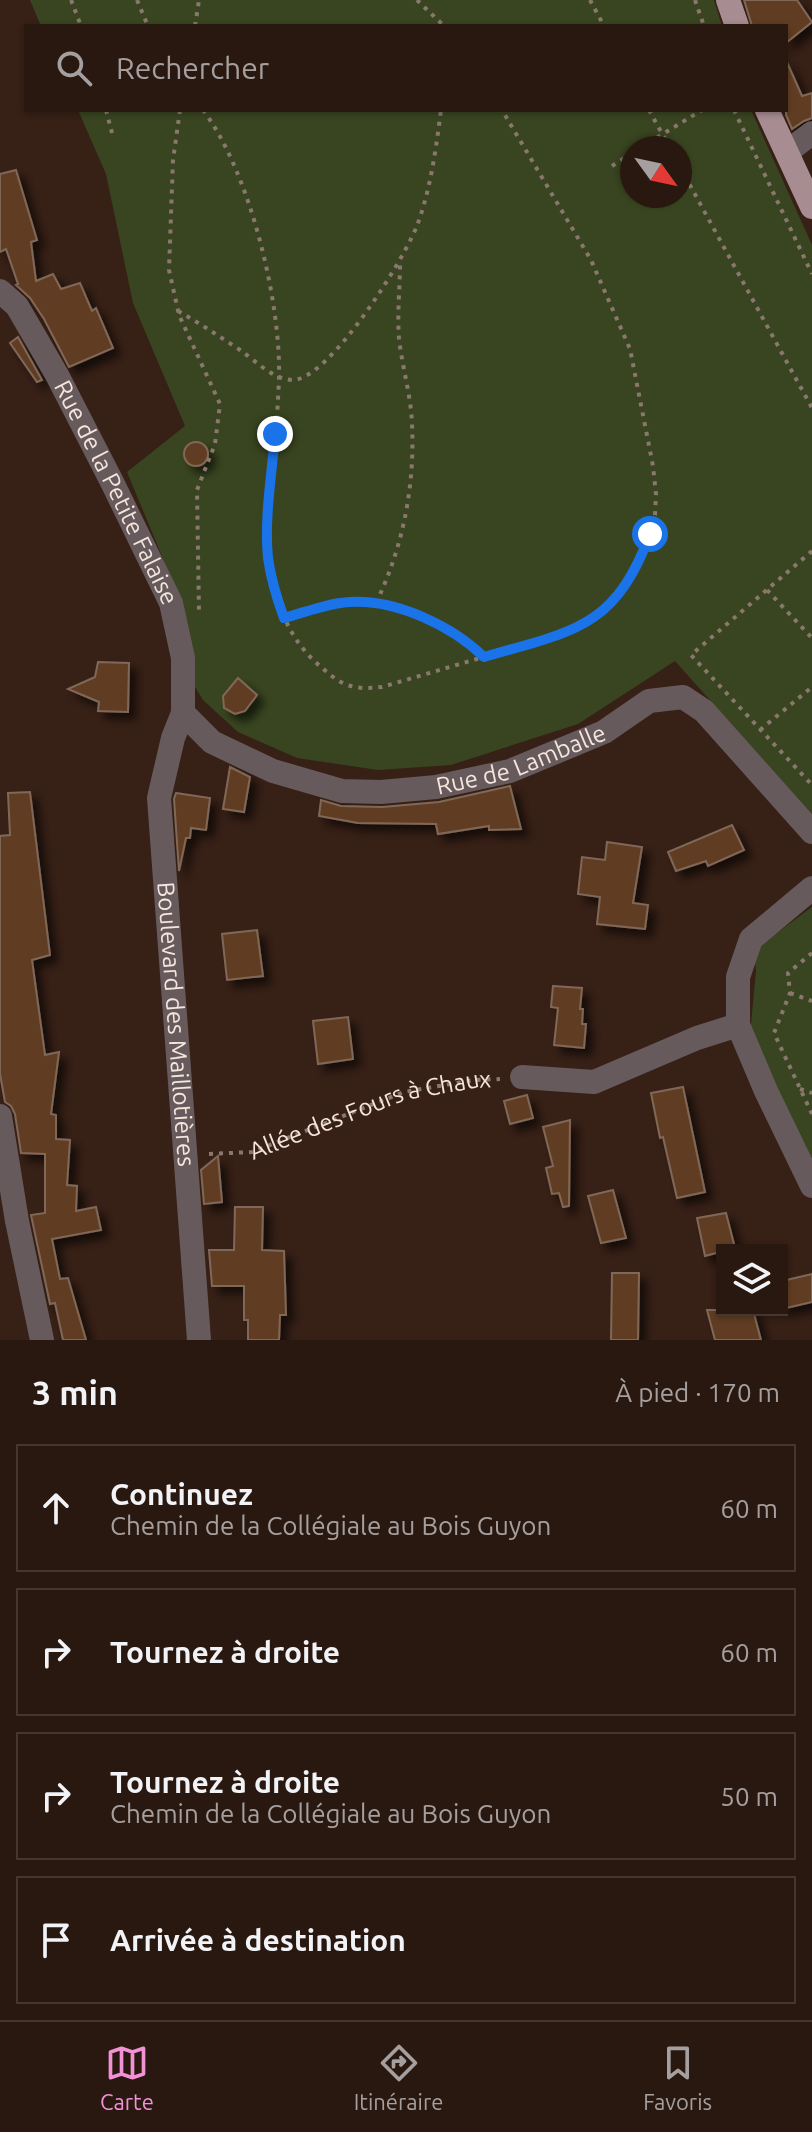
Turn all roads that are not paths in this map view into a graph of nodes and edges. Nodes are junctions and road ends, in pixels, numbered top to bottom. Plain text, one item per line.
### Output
1 (728, 0) edge
2 (736, 24) edge
3 (768, 112) edge
4 (812, 133) edge
5 (787, 152) junction
6 (812, 207) edge
7 (0, 291) edge
8 (183, 713) junction
9 (812, 832) edge
10 (812, 888) edge
11 (738, 1025) junction
12 (522, 1077) road end
13 (0, 1116) edge
14 (812, 1186) edge
15 (42, 1340) edge
16 (199, 1340) edge

1 - 2 main road
3 - 5 main road
4 - 5 street
5 - 6 main road
7 - 8 street, Rue de la Petite Falaise
8 - 9 street, Rue de Lamballe
8 - 16 street, Boulevard des Maillotières
10 - 11 street
11 - 12 street, Allée des Fours à Chaux
11 - 14 street
13 - 15 street

